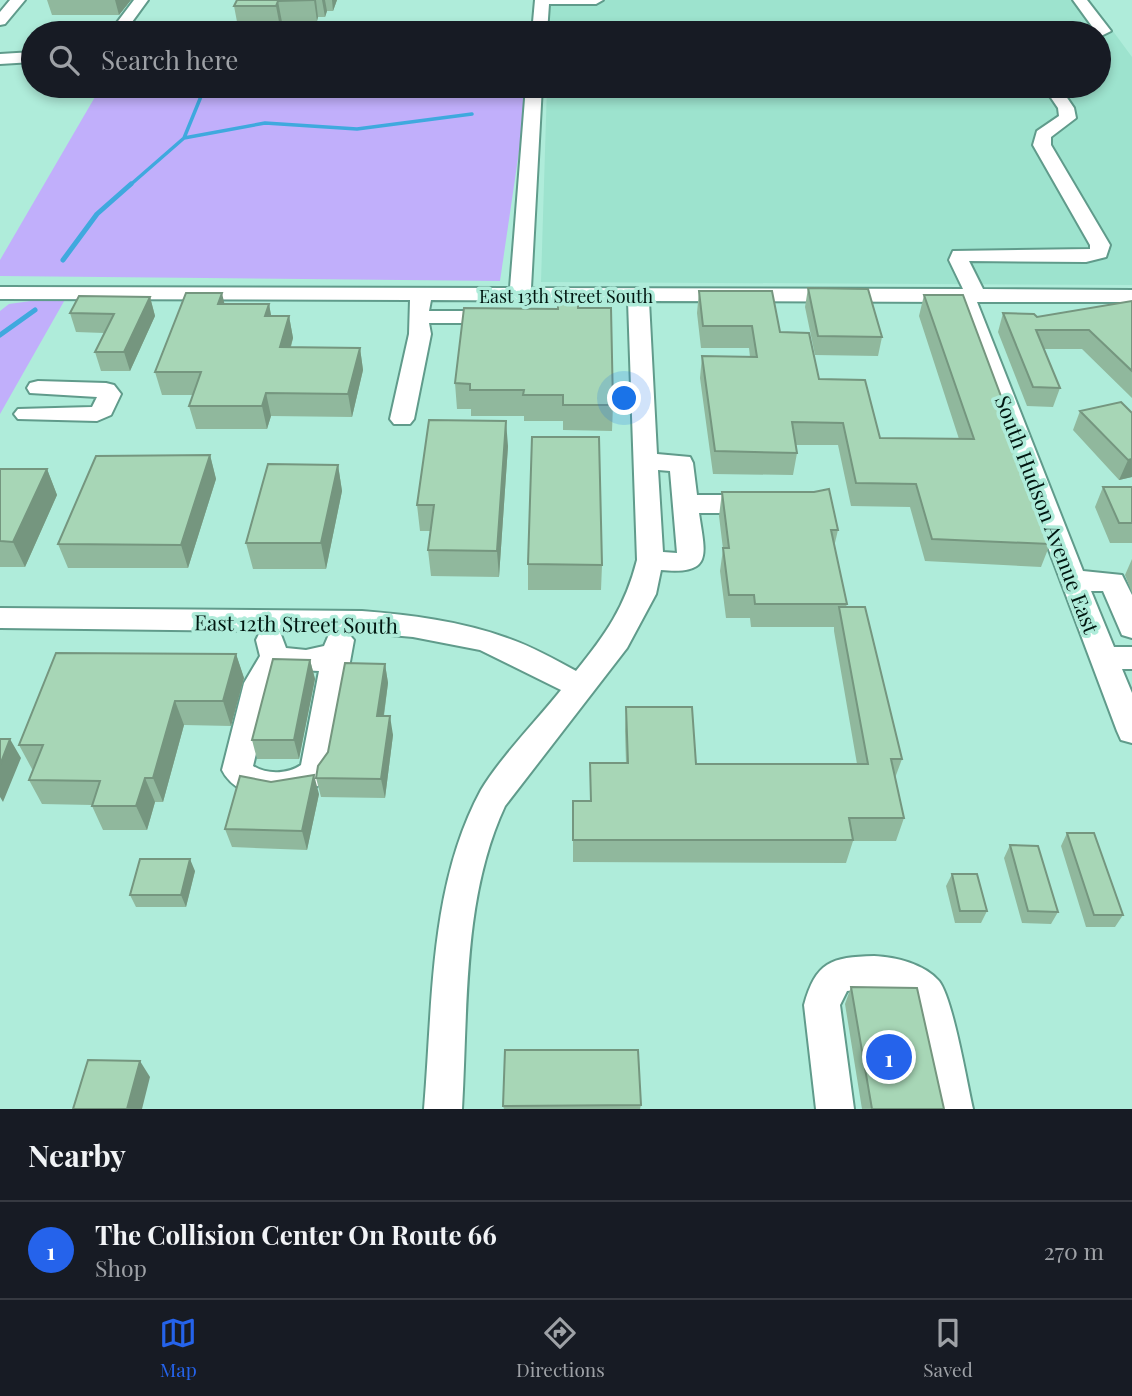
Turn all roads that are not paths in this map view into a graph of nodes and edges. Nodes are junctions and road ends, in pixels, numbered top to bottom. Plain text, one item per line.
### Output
1 (18, 0) edge
2 (141, 0) edge
3 (542, 0) edge
4 (596, 0) edge
5 (1080, 0) edge
6 (0, 21) edge
7 (125, 21) edge
8 (540, 21) edge
9 (1096, 21) edge
10 (21, 58) edge
11 (0, 59) edge
12 (533, 98) edge
13 (1059, 98) edge
14 (0, 293) edge
15 (421, 295) junction
16 (638, 296) junction
17 (970, 296) junction
18 (1132, 296) edge
19 (522, 306) junction
20 (418, 317) junction
21 (38, 387) dead end
22 (26, 414) dead end
23 (402, 419) dead end
24 (645, 462) junction
25 (685, 504) junction
26 (782, 504) edge
27 (650, 560) junction
28 (1074, 580) junction
29 (0, 618) edge
30 (269, 620) junction
31 (344, 621) junction
32 (1132, 628) edge
33 (336, 653) junction
34 (274, 656) junction
35 (1118, 658) edge
36 (580, 686) junction
37 (1132, 731) edge
38 (443, 1109) edge
39 (835, 1109) edge
40 (954, 1109) edge

1 - 6 street
2 - 7 street
3 - 4 street
3 - 8 street
5 - 9 street
10 - 11 street
12 - 19 street
13 - 17 street, South Hudson Avenue East
14 - 15 street, East 13th Street South
15 - 19 street, East 13th Street South
15 - 20 street
16 - 17 street, East 13th Street South
16 - 19 street, East 13th Street South
16 - 24 street
17 - 18 street, East 13th Street South
17 - 28 street, South Hudson Avenue East
19 - 20 street
20 - 23 street
21 - 22 street
24 - 25 street
24 - 27 street
25 - 26 street
25 - 27 street
27 - 36 street
28 - 32 street
28 - 35 street, South Hudson Avenue East
29 - 30 street, East 12th Street South
30 - 31 street, East 12th Street South
30 - 34 street
31 - 33 street
31 - 36 street, East 12th Street South
33 - 34 street
33 - 34 street
35 - 37 street, South Hudson Avenue East
36 - 38 street
39 - 40 street

